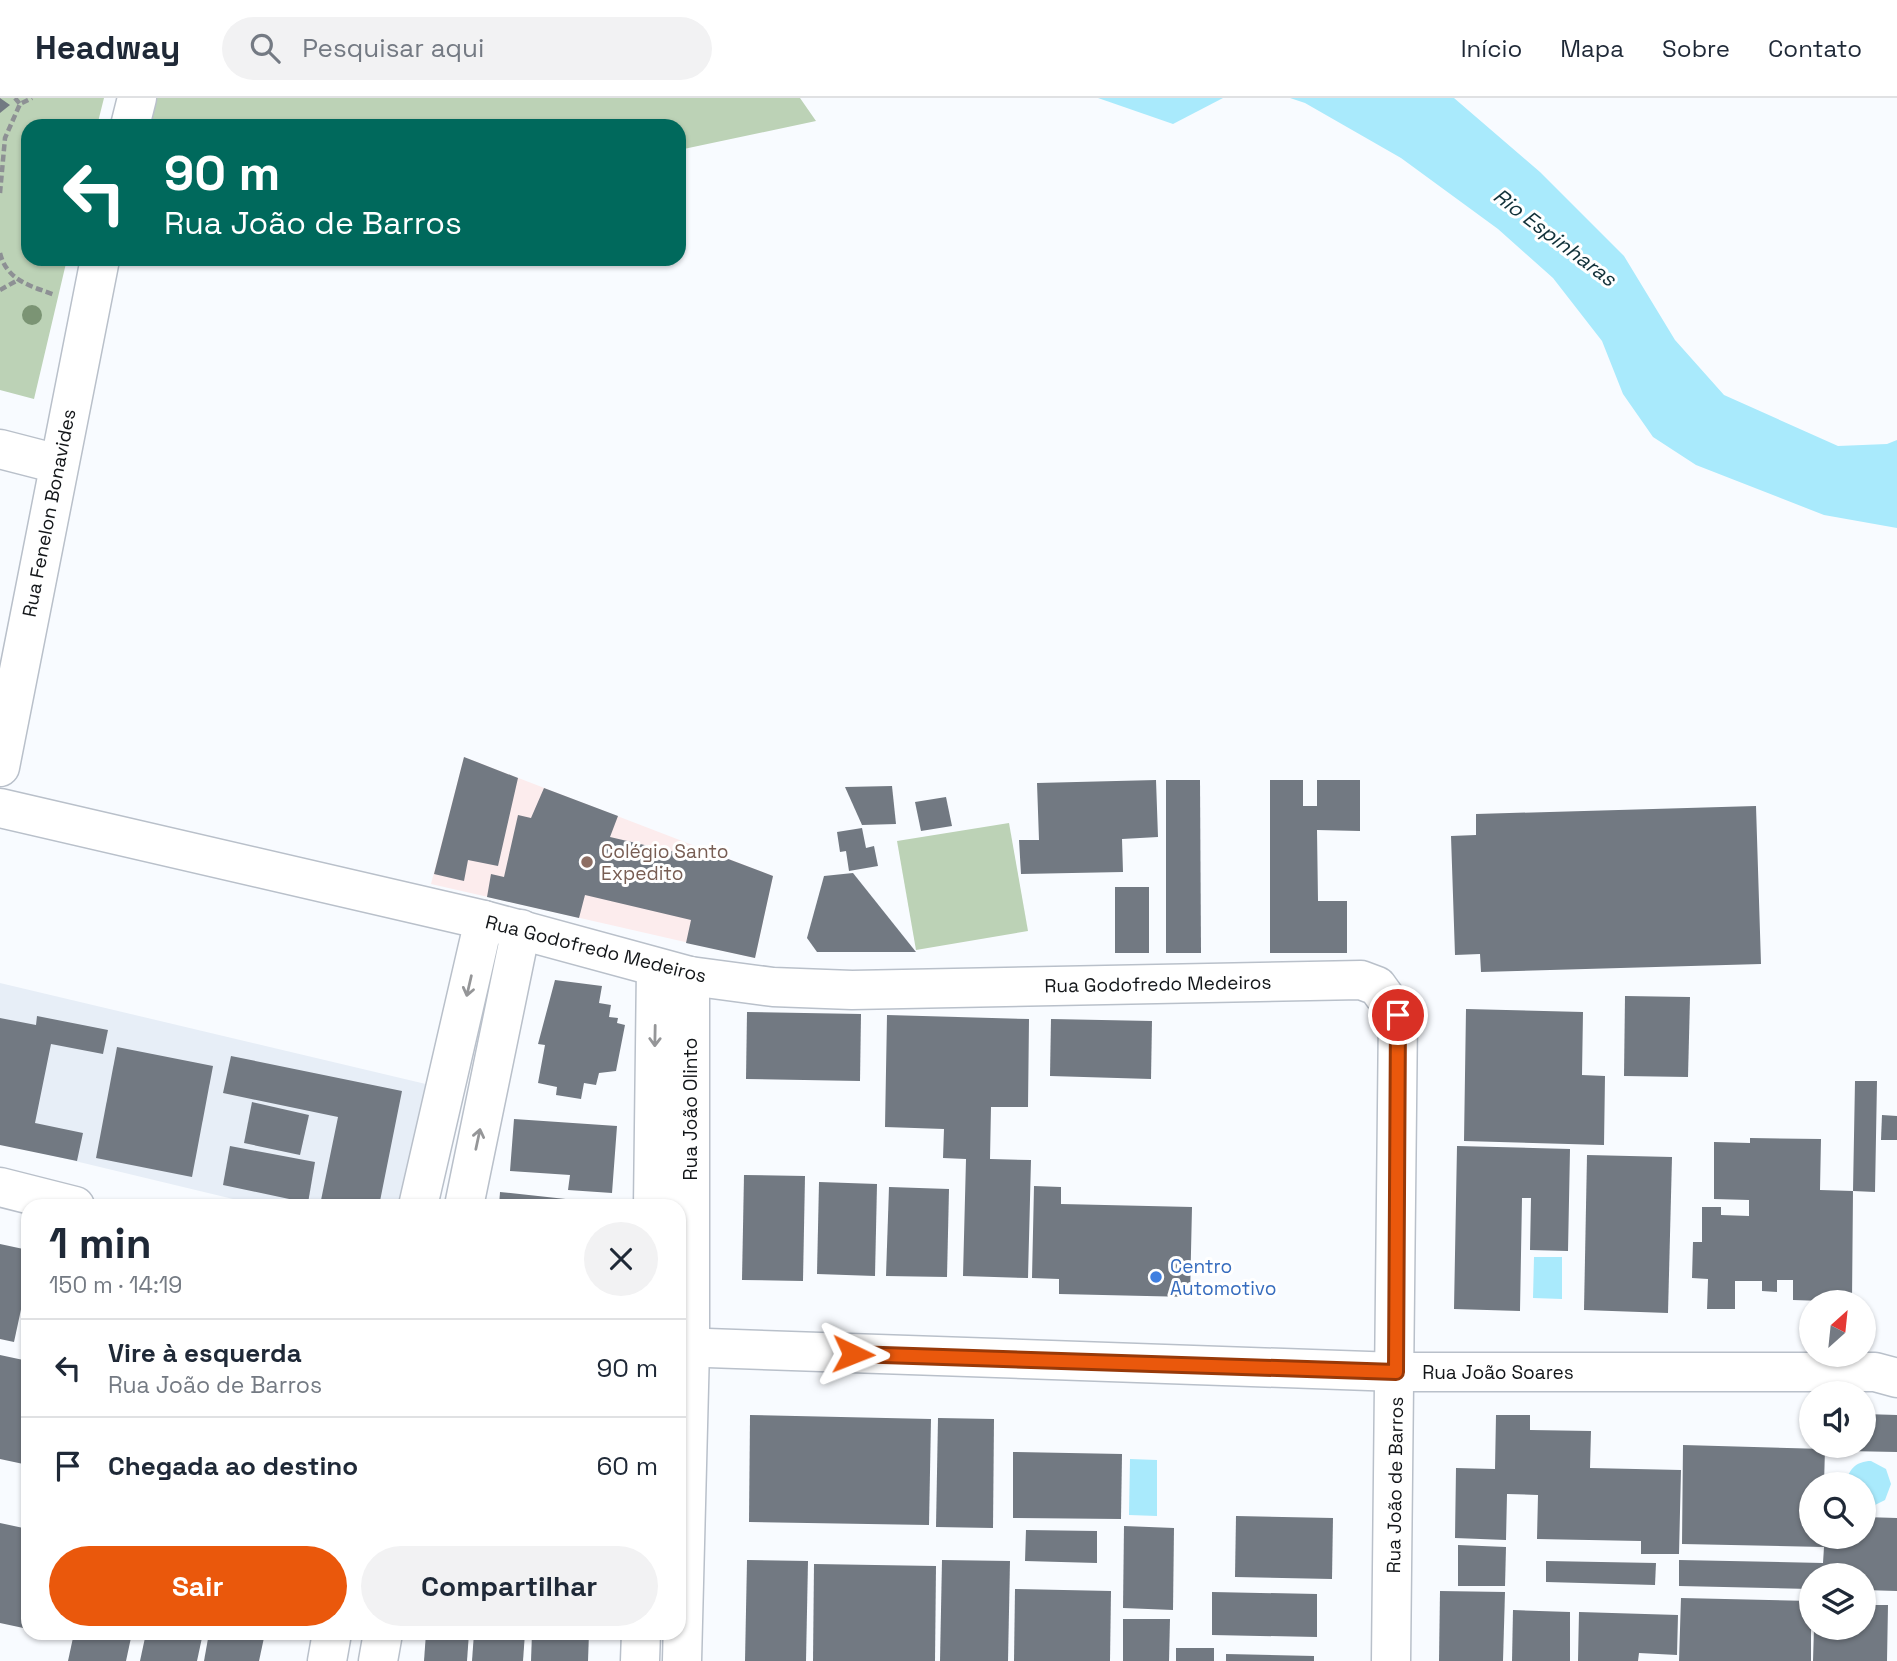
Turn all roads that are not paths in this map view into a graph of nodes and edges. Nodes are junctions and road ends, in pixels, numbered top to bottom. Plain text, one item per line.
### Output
1 (137, 98) edge
2 (132, 119) edge
3 (98, 266) edge
4 (0, 449) edge
5 (58, 464) junction
6 (0, 767) edge
7 (0, 808) edge
8 (484, 920) junction
9 (521, 929) junction
10 (673, 972) junction
11 (1398, 1015) joint
12 (0, 1187) edge
13 (47, 1199) edge
14 (420, 1199) edge
15 (465, 1199) edge
16 (654, 1199) edge
17 (680, 1199) edge
18 (686, 1347) edge
19 (1396, 1372) junction
20 (1897, 1378) edge
21 (331, 1640) edge
22 (382, 1640) edge
23 (641, 1640) edge
24 (682, 1640) edge
25 (327, 1661) edge
26 (378, 1661) edge
27 (640, 1661) edge
28 (682, 1661) edge
29 (1391, 1661) edge

1 - 2 street
3 - 5 street, Rua Fenelon Bonavides
4 - 5 street
5 - 6 street, Rua Fenelon Bonavides
7 - 8 street, Rua Godofredo Medeiros
8 - 9 street, Rua Godofredo Medeiros
8 -> 14 street
9 - 10 street, Rua Godofredo Medeiros
15 -> 9 street
10 - 11 street, Rua Godofredo Medeiros
10 -> 16 street, Rua João Olinto
10 - 17 street, Rua João Olinto
11 - 19 street, Rua João de Barros
12 - 13 street
18 - 19 street, Rua João Soares
19 - 20 street, Rua João Soares
19 - 29 street, Rua João de Barros
21 - 25 street
22 - 26 street
23 - 27 street
24 - 28 street, Rua João Olinto

